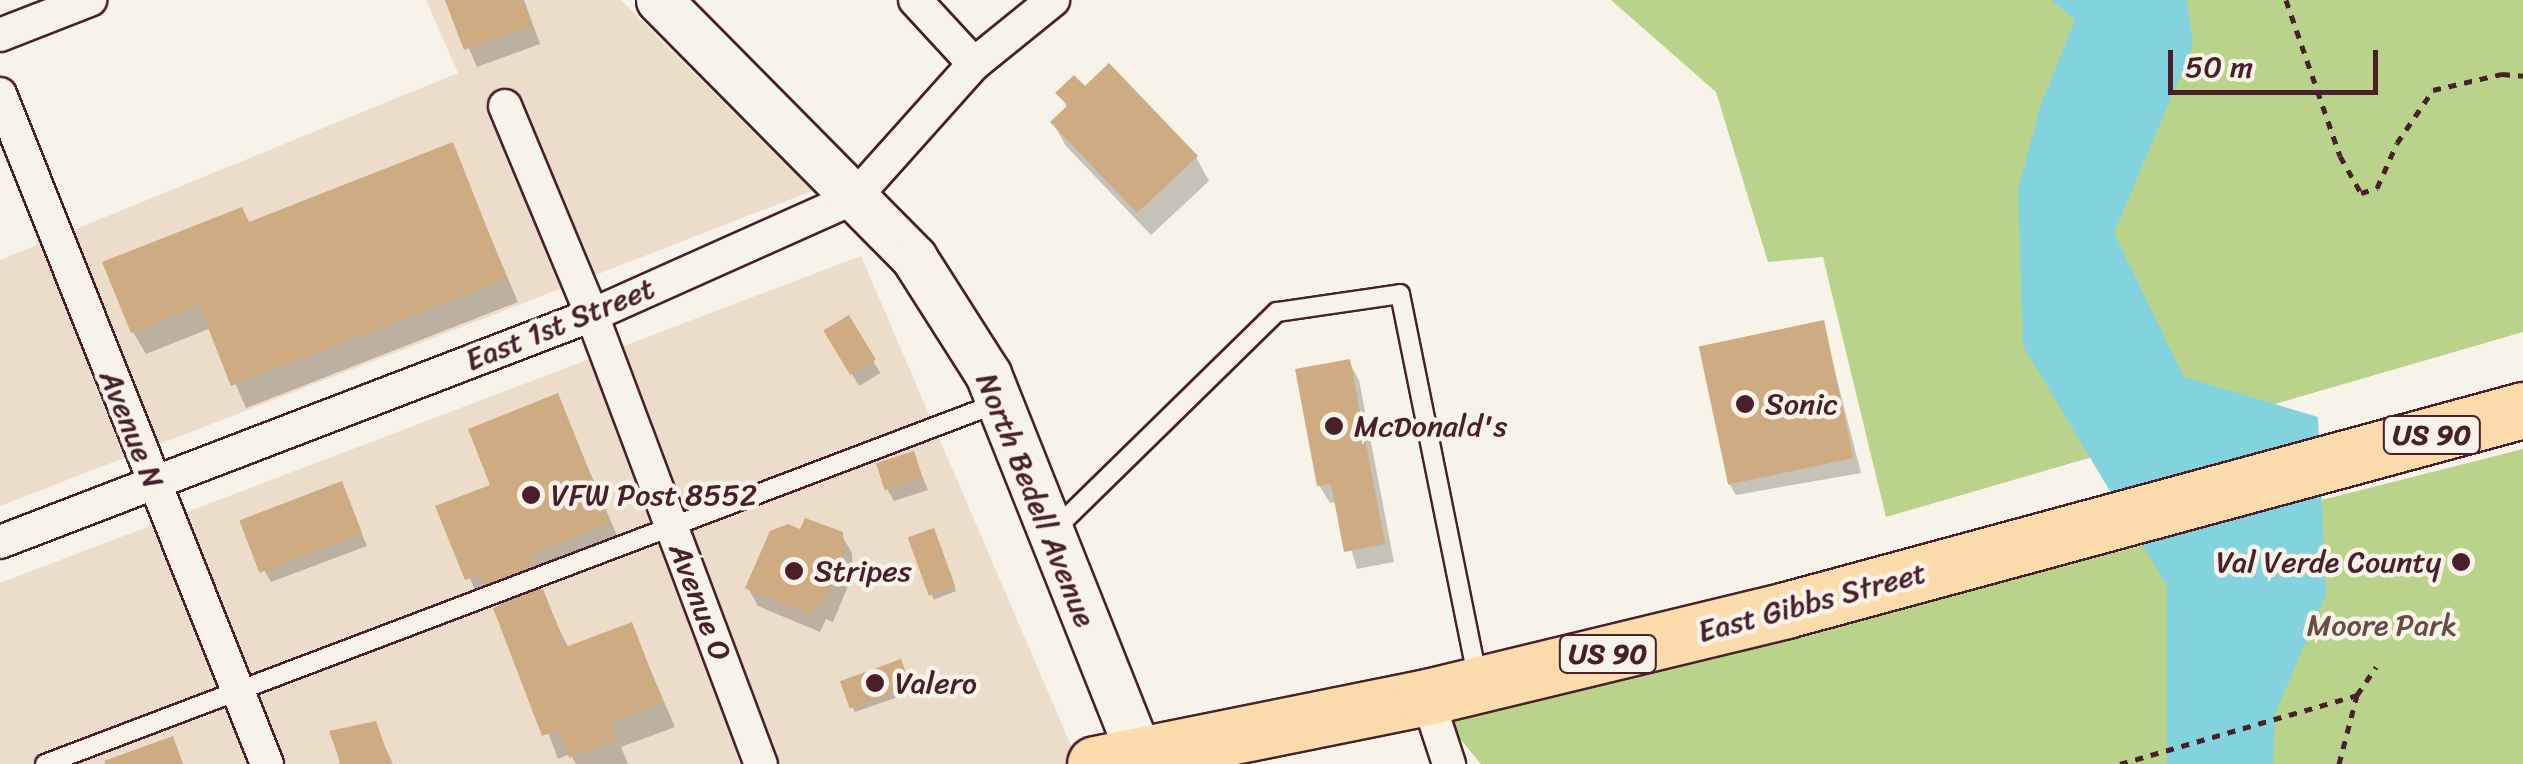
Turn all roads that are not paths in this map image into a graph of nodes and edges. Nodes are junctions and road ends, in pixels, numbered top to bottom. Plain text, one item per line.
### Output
1 (90, 0) edge
2 (660, 0) edge
3 (915, 0) edge
4 (1053, 0) edge
5 (0, 35) edge
6 (974, 64) junction
7 (0, 94) edge
8 (504, 106) dead end
9 (854, 198) junction
10 (592, 315) junction
11 (1000, 402) junction
12 (2523, 410) edge
13 (153, 482) junction
14 (671, 525) junction
15 (1051, 533) junction
16 (0, 542) edge
17 (1479, 683) junction
18 (236, 688) junction
19 (1427, 697) junction
20 (1117, 759) edge
21 (45, 764) edge
22 (267, 764) edge
23 (761, 764) edge
24 (1450, 764) edge

1 - 5 street
2 - 9 main road, North Bedell Avenue
3 - 6 street
4 - 6 street, East 1st Street
6 - 9 street, East 1st Street
7 - 13 street, Avenue N
8 - 10 street, Avenue O
9 - 10 street, East 1st Street
9 - 11 main road, North Bedell Avenue
10 - 13 street, East 1st Street
10 - 14 street, Avenue O
11 - 14 lane
11 - 15 main road, North Bedell Avenue
12 - 17 highway, East Gibbs Street / US 90
13 - 16 street, East 1st Street
13 - 18 street, Avenue N
14 - 18 lane
14 - 23 street, Avenue O
15 - 17 lane
15 - 20 main road, North Bedell Avenue
17 - 19 highway, East Gibbs Street / US 90
18 - 21 lane
18 - 22 street, Avenue N
19 - 20 highway, East Gibbs Street / US 90
19 - 24 street

